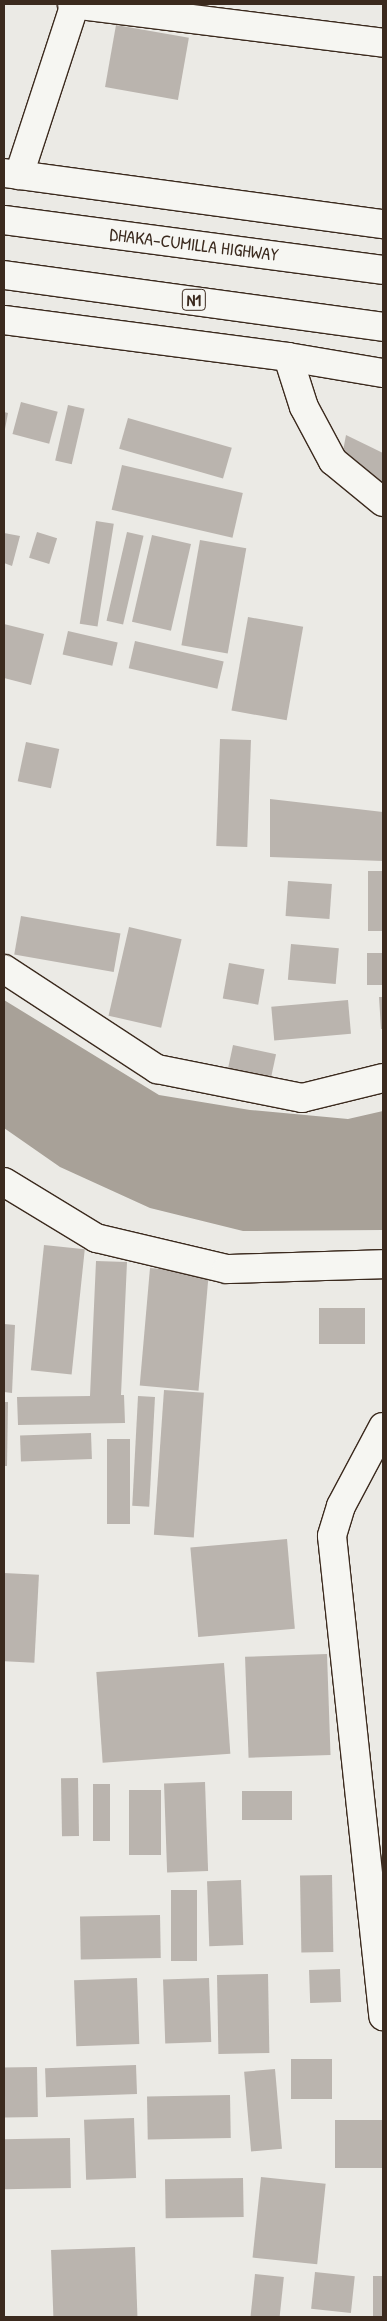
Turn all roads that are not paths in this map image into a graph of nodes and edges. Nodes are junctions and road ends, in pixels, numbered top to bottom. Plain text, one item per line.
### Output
1 (74, 4) edge
2 (383, 43) edge
3 (11, 174) edge
4 (4, 220) edge
5 (383, 224) edge
6 (383, 270) edge
7 (4, 275) edge
8 (4, 320) edge
9 (383, 327) edge
10 (288, 357) junction
11 (383, 373) edge
12 (383, 502) edge
13 (4, 970) edge
14 (383, 1078) edge
15 (4, 1182) edge
16 (383, 1264) edge
17 (383, 1427) edge
18 (383, 2016) edge

1 - 2 main road
1 - 3 main road
3 - 5 main road
4 - 6 main road, DHAKA–CUMILLA HIGHWAY
7 - 9 main road, N1
8 - 10 main road
10 - 11 main road
10 - 12 main road
13 - 14 main road
15 - 16 main road
17 - 18 main road

